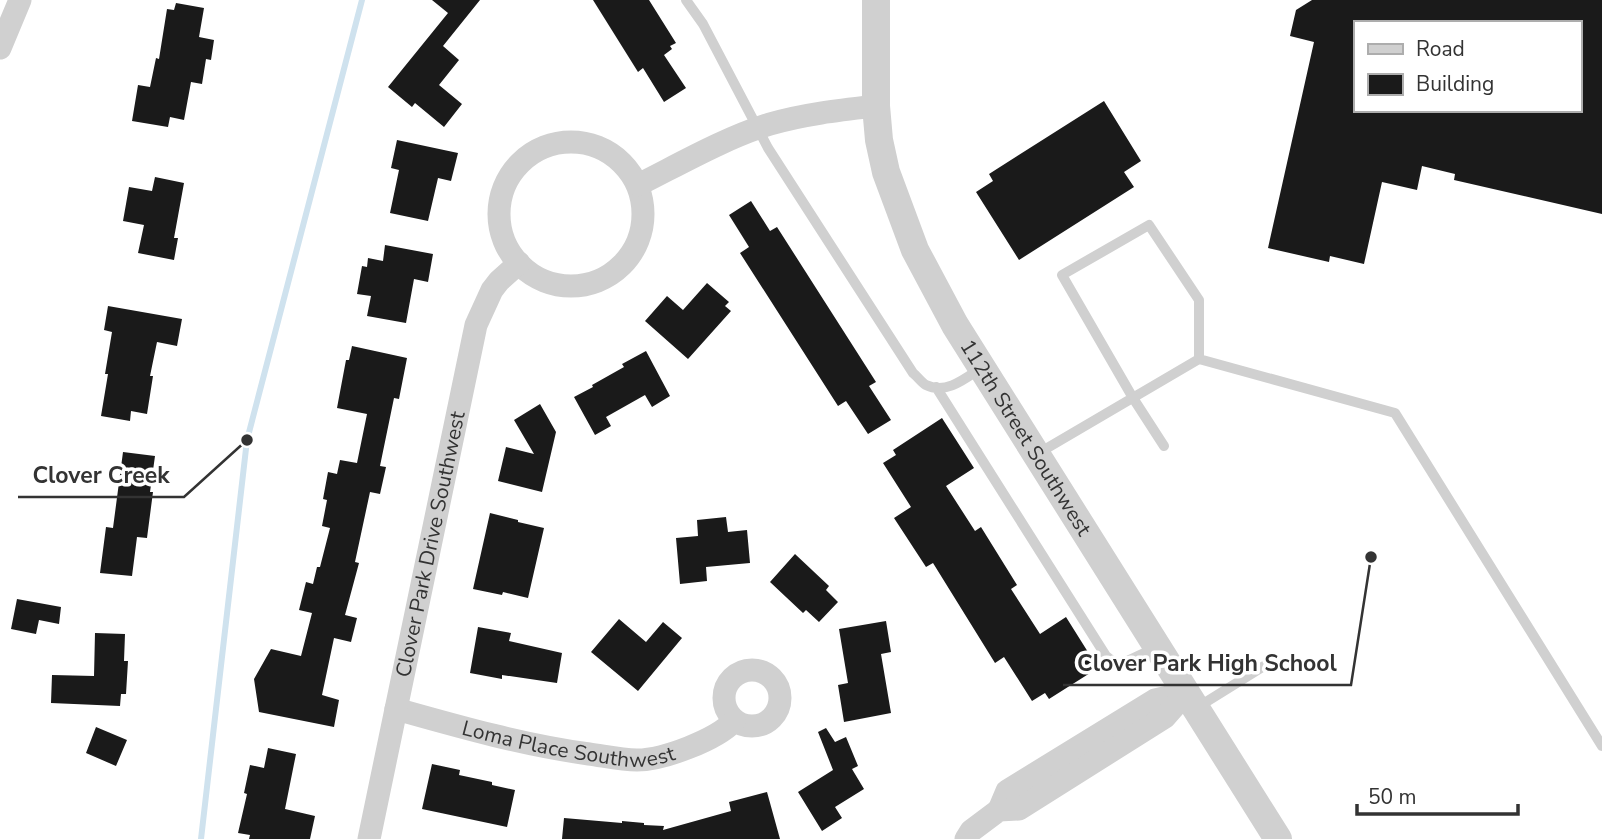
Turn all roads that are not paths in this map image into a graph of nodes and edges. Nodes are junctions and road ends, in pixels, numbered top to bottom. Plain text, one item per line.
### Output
1 (20, 0) edge
2 (686, 0) edge
3 (876, 0) edge
4 (0, 48) edge
5 (876, 106) junction
6 (758, 128) junction
7 (638, 184) junction
8 (519, 263) junction
9 (1199, 359) junction
10 (982, 368) junction
11 (936, 387) junction
12 (1133, 398) junction
13 (1164, 446) dead end
14 (1037, 454) junction
15 (1157, 647) junction
16 (1264, 666) dead end
17 (1191, 700) junction
18 (396, 709) junction
19 (734, 721) dead end
20 (1602, 746) edge
21 (369, 839) edge
22 (966, 839) edge
23 (1278, 839) edge

1 - 4 street
2 - 6 lane
3 - 5 street, 112th Street Southwest
5 - 6 street
5 - 10 street, 112th Street Southwest
6 - 7 street
6 - 11 lane
7 - 8 street
7 - 8 street
8 - 18 street, Clover Park Drive Southwest
9 - 12 lane
9 - 12 lane
9 - 20 lane
10 - 11 lane
10 - 14 street, 112th Street Southwest
11 - 15 lane
12 - 13 lane
12 - 14 lane
14 - 15 street, 112th Street Southwest
15 - 17 street, 112th Street Southwest
16 - 17 lane
17 - 22 street
17 - 23 street, 112th Street Southwest
18 - 19 street, Loma Place Southwest
18 - 21 street, Clover Park Drive Southwest

